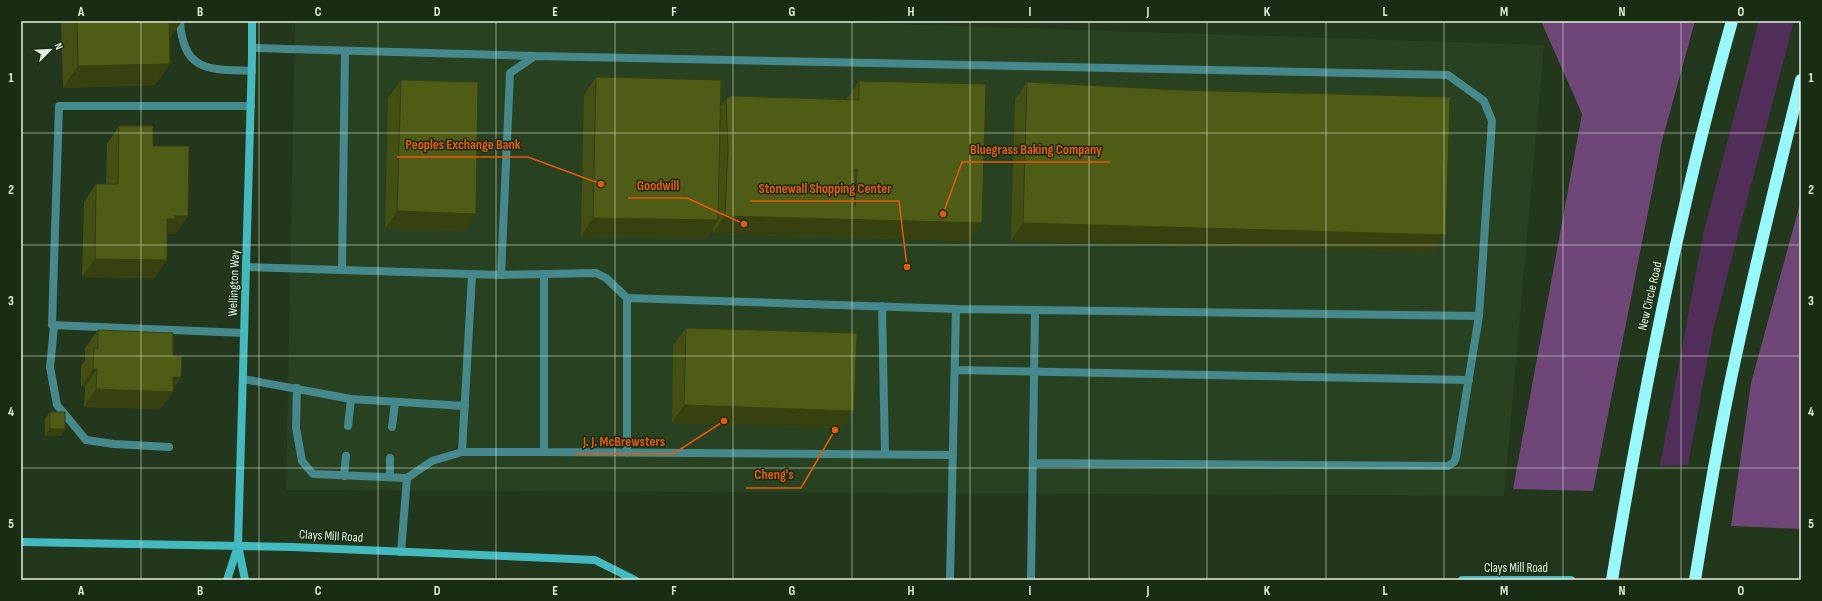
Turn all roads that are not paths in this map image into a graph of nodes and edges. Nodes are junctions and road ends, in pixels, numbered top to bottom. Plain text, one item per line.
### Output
1 (180, 21) edge
2 (252, 21) edge
3 (1732, 21) edge
4 (252, 48) junction
5 (345, 51) junction
6 (534, 56) junction
7 (252, 71) junction
8 (1801, 80) edge
9 (251, 106) junction
10 (246, 267) junction
11 (342, 270) junction
12 (544, 274) junction
13 (472, 275) junction
14 (501, 276) junction
15 (627, 298) junction
16 (882, 306) junction
17 (956, 309) junction
18 (1034, 310) junction
19 (1479, 316) junction
20 (52, 325) junction
21 (244, 333) junction
22 (955, 370) junction
23 (1034, 372) junction
24 (243, 379) junction
25 (1469, 380) junction
26 (297, 388) junction
27 (351, 400) junction
28 (395, 403) junction
29 (465, 406) junction
30 (348, 426) dead end
31 (392, 427) dead end
32 (168, 447) dead end
33 (462, 452) junction
34 (544, 452) junction
35 (626, 453) junction
36 (885, 454) junction
37 (953, 455) junction
38 (346, 456) dead end
39 (390, 458) dead end
40 (1033, 463) junction
41 (344, 476) junction
42 (390, 477) junction
43 (407, 478) junction
44 (21, 542) edge
45 (238, 545) junction
46 (401, 552) junction
47 (227, 580) edge
48 (245, 580) edge
49 (635, 580) edge
50 (950, 580) edge
51 (1031, 580) edge
52 (1462, 580) edge
53 (1571, 580) edge
54 (1612, 580) edge
55 (1695, 580) edge

1 - 7 lane
2 - 4 main road, Wellington Way
3 - 54 highway, New Circle Road
4 - 5 lane
4 - 7 main road, Wellington Way
5 - 6 lane
5 - 11 lane
6 - 14 lane
6 - 19 lane
7 - 9 main road, Wellington Way
8 - 55 highway
9 - 10 main road, Wellington Way
9 - 20 lane
10 - 11 lane
10 - 21 main road, Wellington Way
11 - 13 lane
12 - 14 lane
12 - 15 lane
12 - 34 lane
13 - 14 lane
13 - 29 lane
15 - 16 lane
15 - 35 lane
16 - 17 lane
16 - 36 lane
17 - 18 lane
17 - 22 lane
18 - 19 lane
18 - 23 lane
19 - 25 lane
20 - 21 lane
20 - 32 lane
21 - 24 main road, Wellington Way
22 - 23 lane
22 - 37 lane
23 - 25 lane
23 - 40 lane
24 - 26 lane
24 - 45 main road, Wellington Way
25 - 40 lane
26 - 27 lane
26 - 41 lane
27 - 28 lane
27 - 30 lane
28 - 29 lane
28 - 31 lane
29 - 33 lane
33 - 34 lane
33 - 43 lane
34 - 35 lane
35 - 36 lane
36 - 37 lane
37 - 50 lane
38 - 41 lane
39 - 42 lane
40 - 51 lane
41 - 42 lane
42 - 43 lane
43 - 46 lane
44 - 45 main road, Clays Mill Road
45 - 46 main road, Clays Mill Road
45 - 47 main road, Wellington Way
45 - 48 main road, Wellington Way
46 - 49 main road, Clays Mill Road
52 - 53 main road, Clays Mill Road

